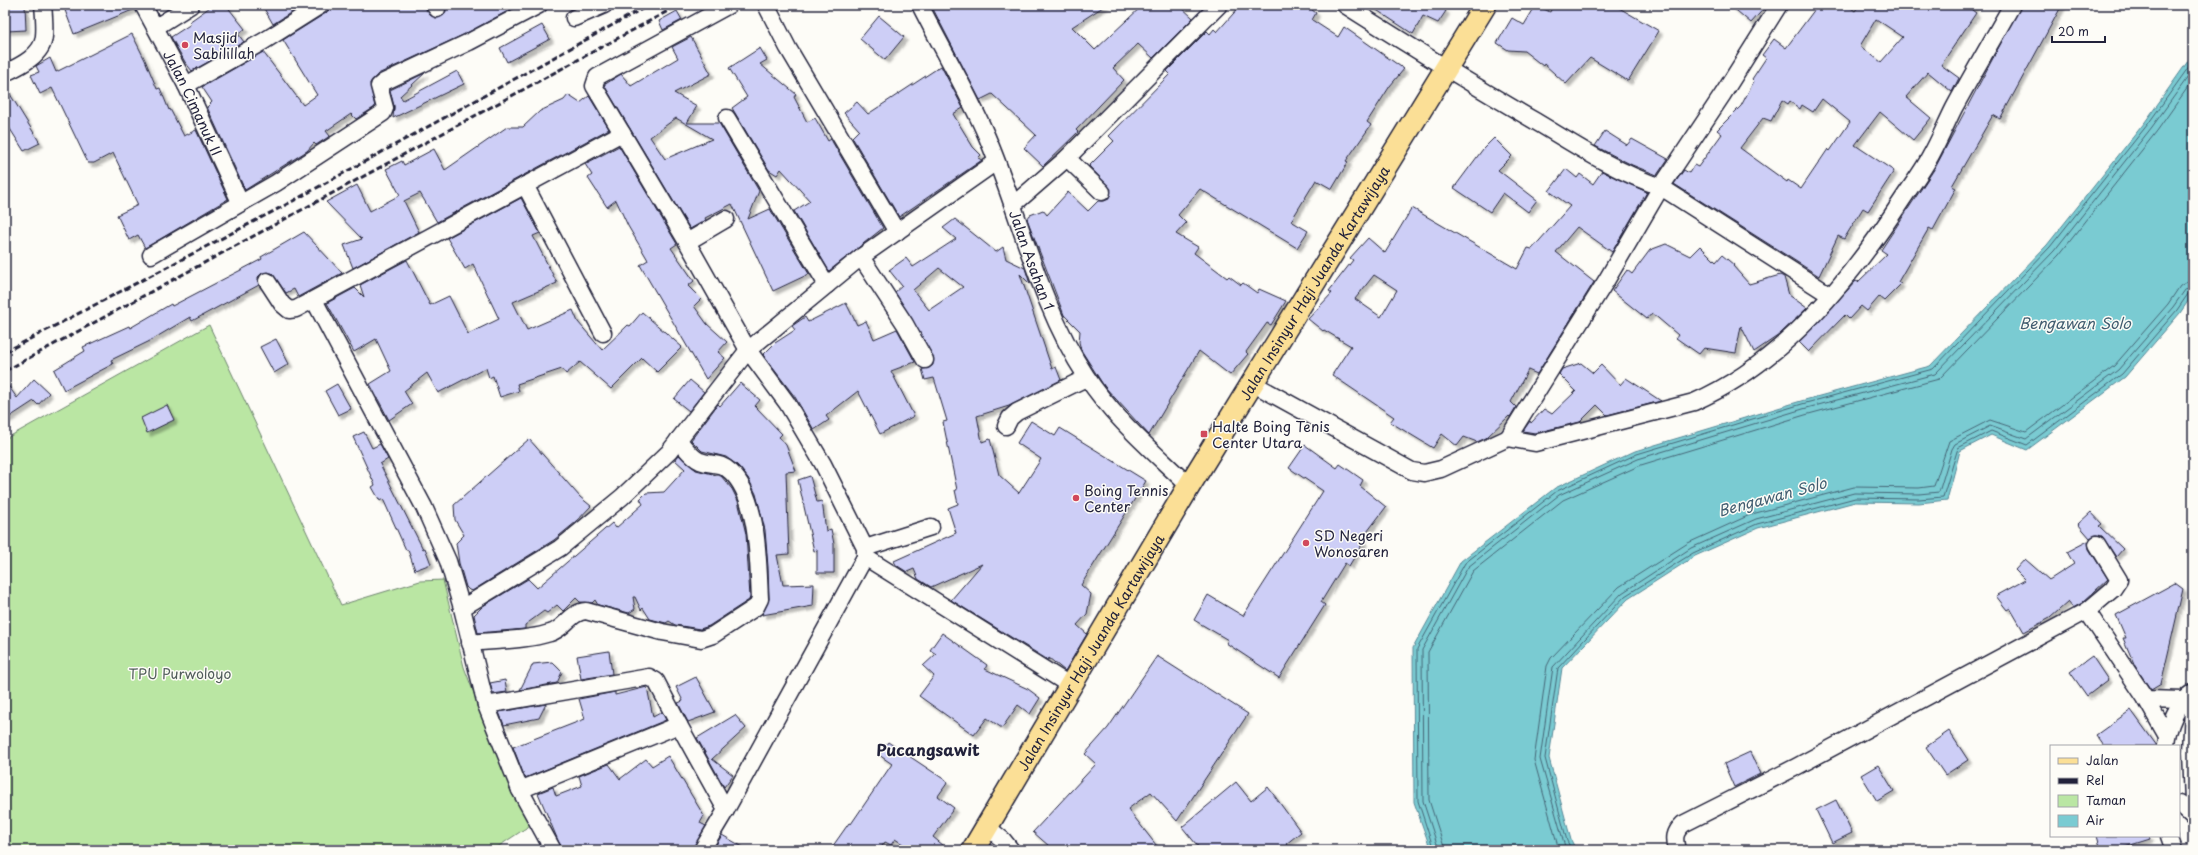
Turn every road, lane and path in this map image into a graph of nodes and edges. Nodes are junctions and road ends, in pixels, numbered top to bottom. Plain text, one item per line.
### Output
1 (43, 5) edge
2 (144, 5) edge
3 (191, 5) edge
4 (321, 5) edge
5 (539, 5) edge
6 (604, 5) edge
7 (729, 5) edge
8 (766, 5) edge
9 (920, 5) edge
10 (1219, 5) edge
11 (1345, 5) edge
12 (1779, 5) edge
13 (2012, 5) edge
14 (1480, 7) edge
15 (581, 12) edge
16 (156, 27) junction
17 (1446, 69) junction
18 (5, 72) edge
19 (186, 85) junction
20 (726, 118) dead end
21 (622, 132) junction
22 (1067, 158) junction
23 (996, 162) junction
24 (525, 185) junction
25 (1661, 187) junction
26 (1102, 192) dead end
27 (240, 202) junction
28 (1013, 205) junction
29 (726, 219) dead end
30 (897, 232) junction
31 (687, 242) junction
32 (151, 255) dead end
33 (861, 258) junction
34 (268, 281) dead end
35 (827, 285) junction
36 (1830, 295) junction
37 (314, 300) junction
38 (603, 333) dead end
39 (748, 350) junction
40 (925, 360) dead end
41 (1086, 378) junction
42 (1252, 383) junction
43 (1006, 426) dead end
44 (1508, 438) junction
45 (678, 440) junction
46 (1189, 486) junction
47 (931, 527) dead end
48 (2098, 544) dead end
49 (865, 553) junction
50 (462, 608) junction
51 (2086, 611) junction
52 (470, 643) junction
53 (1071, 686) junction
54 (2146, 699) junction
55 (2190, 700) edge
56 (486, 705) junction
57 (679, 725) junction
58 (2167, 741) edge
59 (520, 790) junction
60 (2193, 802) edge
61 (2180, 805) edge
62 (726, 810) junction
63 (2193, 817) edge
64 (987, 827) junction
65 (2170, 837) edge
66 (550, 849) edge
67 (702, 850) edge
68 (973, 850) edge
69 (1011, 850) edge
70 (1677, 850) edge
71 (2174, 850) edge

1 - 18 street
2 - 16 street, Jalan Cimanuk II
3 - 16 street
4 - 19 street
5 - 27 street
6 - 15 street
7 - 21 street
8 - 30 street
9 - 23 street, Jalan Asahan 1
10 - 22 street
11 - 17 street
12 - 25 street
13 - 36 street
14 - 17 main road, Jalan Insinyur Haji Juanda Kartawijaya
16 - 19 street, Jalan Cimanuk II
17 - 25 street
17 - 42 main road, Jalan Insinyur Haji Juanda Kartawijaya
19 - 27 street, Jalan Cimanuk II
20 - 35 street
21 - 24 street
21 - 31 street
22 - 26 street
22 - 28 street
23 - 28 street, Jalan Asahan 1
23 - 30 street
24 - 37 street
24 - 38 street
25 - 36 street
25 - 44 street
27 - 32 street
28 - 41 street, Jalan Asahan 1
29 - 31 street
30 - 33 street
31 - 39 street
33 - 35 street
33 - 40 street
34 - 37 street
35 - 39 street
36 - 44 street
37 - 50 street
39 - 45 street
39 - 49 street
41 - 43 street
41 - 46 street, Jalan Asahan 1
42 - 44 street
42 - 46 main road, Jalan Insinyur Haji Juanda Kartawijaya
45 - 50 street
45 - 52 street
46 - 53 main road, Jalan Insinyur Haji Juanda Kartawijaya
47 - 49 street
48 - 51 street
49 - 53 street
49 - 62 street
50 - 52 street
51 - 54 street
51 - 70 street
52 - 56 street
53 - 64 main road, Jalan Insinyur Haji Juanda Kartawijaya
54 - 55 street
54 - 58 street
55 - 58 street
55 - 60 street
56 - 57 street
56 - 59 street
57 - 59 street
57 - 62 street
59 - 66 street
61 - 63 street
62 - 67 street
64 - 68 main road, Jalan Insinyur Haji Juanda Kartawijaya
64 - 69 street
65 - 71 street

